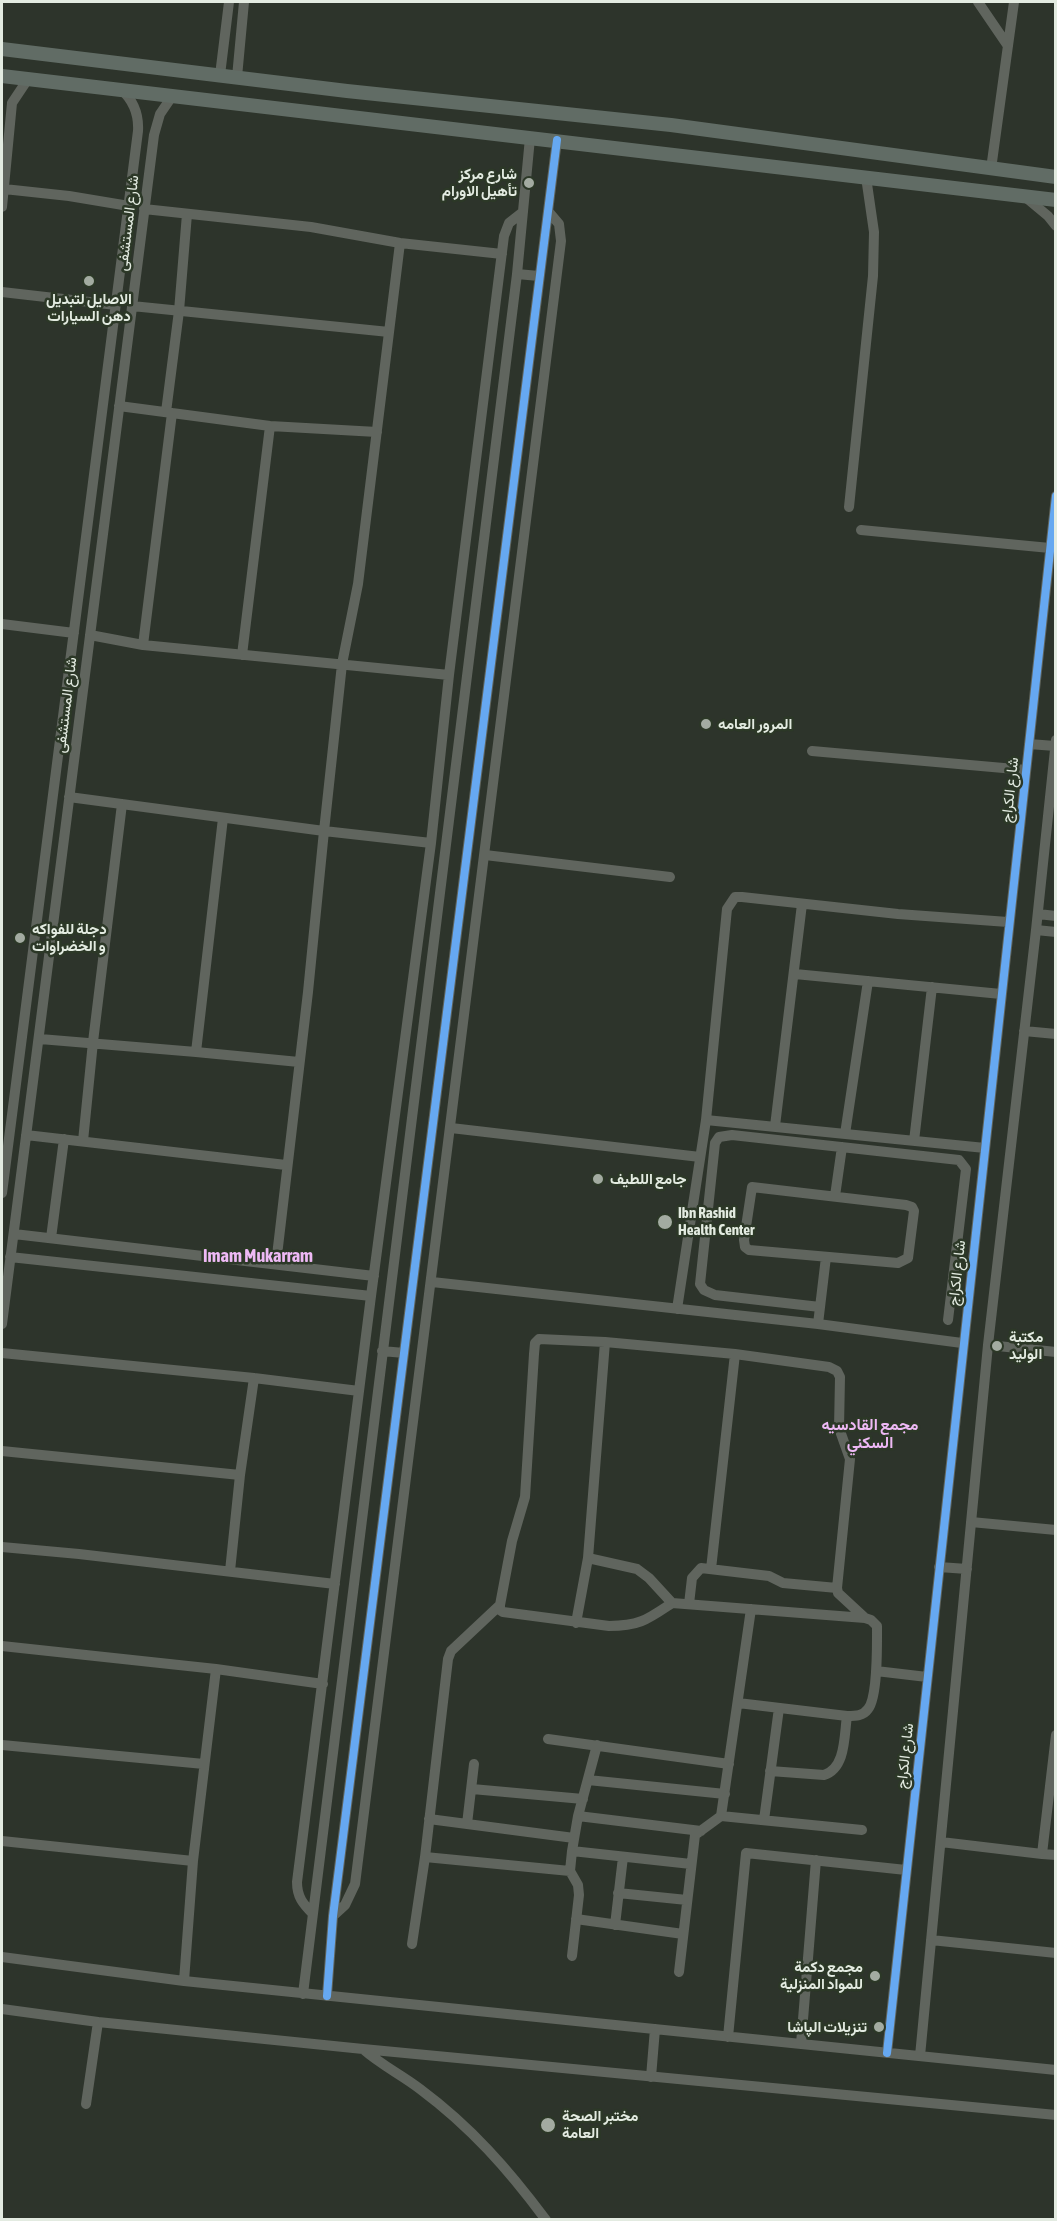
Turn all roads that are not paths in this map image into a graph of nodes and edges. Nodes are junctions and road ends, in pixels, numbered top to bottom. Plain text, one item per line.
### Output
1 (229, 2) edge
2 (244, 2) edge
3 (978, 2) edge
4 (1014, 2) edge
5 (1008, 46) junction
6 (2, 49) edge
7 (220, 75) junction
8 (2, 76) edge
9 (237, 77) junction
10 (28, 79) junction
11 (121, 89) junction
12 (173, 95) junction
13 (6, 114) edge
14 (530, 138) junction
15 (557, 140) junction
16 (991, 169) junction
17 (866, 177) junction
18 (1056, 177) edge
19 (4, 189) junction
20 (1024, 196) junction
21 (1056, 200) edge
22 (129, 206) junction
23 (2, 207) edge
24 (144, 209) junction
25 (548, 211) junction
26 (523, 212) junction
27 (187, 214) junction
28 (1056, 226) edge
29 (400, 243) junction
30 (501, 254) junction
31 (121, 265) junction
32 (137, 266) junction
33 (517, 274) junction
34 (539, 276) junction
35 (2, 292) edge
36 (116, 305) junction
37 (132, 306) junction
38 (179, 311) junction
39 (389, 332) junction
40 (119, 406) junction
41 (169, 412) junction
42 (482, 416) junction
43 (499, 418) junction
44 (521, 422) junction
45 (537, 424) junction
46 (270, 426) junction
47 (377, 432) junction
48 (1056, 496) edge
49 (849, 507) dead end
50 (88, 526) junction
51 (104, 528) junction
52 (861, 530) dead end
53 (1050, 548) junction
54 (457, 611) junction
55 (475, 613) junction
56 (497, 615) junction
57 (514, 617) junction
58 (2, 624) edge
59 (74, 633) junction
60 (90, 635) junction
61 (143, 645) junction
62 (243, 655) junction
63 (342, 664) junction
64 (449, 675) junction
65 (1056, 740) edge
66 (1029, 744) junction
67 (1055, 746) edge
68 (812, 751) dead end
69 (1026, 770) junction
70 (453, 791) junction
71 (474, 794) junction
72 (69, 797) junction
73 (122, 804) junction
74 (1052, 812) edge
75 (223, 818) junction
76 (324, 831) junction
77 (430, 843) junction
78 (485, 855) junction
79 (670, 877) dead end
80 (802, 904) junction
81 (1038, 914) junction
82 (1056, 916) edge
83 (1008, 922) junction
84 (1036, 930) junction
85 (1056, 932) edge
86 (30, 962) junction
87 (48, 964) junction
88 (795, 974) junction
89 (868, 981) junction
90 (932, 987) junction
91 (1001, 994) junction
92 (1024, 1031) junction
93 (1056, 1034) edge
94 (39, 1039) junction
95 (93, 1042) junction
96 (196, 1052) junction
97 (299, 1062) junction
98 (397, 1095) junction
99 (414, 1097) junction
100 (706, 1120) junction
101 (775, 1126) junction
102 (451, 1128) junction
103 (845, 1134) junction
104 (5, 1135) edge
105 (26, 1135) junction
106 (64, 1139) junction
107 (83, 1141) junction
108 (914, 1141) junction
109 (842, 1147) junction
110 (985, 1148) junction
111 (700, 1157) junction
112 (286, 1165) junction
113 (425, 1186) junction
114 (443, 1188) junction
115 (2, 1193) edge
116 (835, 1196) junction
117 (14, 1234) junction
118 (51, 1238) junction
119 (158, 1251) junction
120 (10, 1257) junction
121 (826, 1257) junction
122 (276, 1264) junction
123 (156, 1272) junction
124 (374, 1276) junction
125 (432, 1282) junction
126 (371, 1296) junction
127 (820, 1307) junction
128 (677, 1309) junction
129 (948, 1320) dead end
130 (2, 1324) edge
131 (818, 1324) junction
132 (605, 1342) junction
133 (963, 1343) junction
134 (988, 1345) junction
135 (382, 1351) junction
136 (1056, 1352) edge
137 (2, 1353) edge
138 (404, 1353) junction
139 (735, 1354) junction
140 (254, 1378) junction
141 (359, 1391) junction
142 (2, 1451) edge
143 (240, 1475) junction
144 (971, 1522) junction
145 (1056, 1530) edge
146 (341, 1541) junction
147 (358, 1543) junction
148 (2, 1547) edge
149 (380, 1548) junction
150 (398, 1550) junction
151 (588, 1558) junction
152 (939, 1567) junction
153 (711, 1569) junction
154 (967, 1569) junction
155 (230, 1571) junction
156 (335, 1584) junction
157 (837, 1588) junction
158 (672, 1603) junction
159 (689, 1604) junction
160 (500, 1605) junction
161 (751, 1609) junction
162 (865, 1618) junction
163 (576, 1623) junction
164 (2, 1646) edge
165 (216, 1669) junction
166 (876, 1671) junction
167 (927, 1677) junction
168 (323, 1684) junction
169 (738, 1703) junction
170 (779, 1708) junction
171 (847, 1716) junction
172 (1056, 1735) edge
173 (548, 1738) dead end
174 (2, 1745) edge
175 (597, 1745) junction
176 (1054, 1760) edge
177 (204, 1764) junction
178 (474, 1764) dead end
179 (729, 1764) junction
180 (770, 1771) junction
181 (588, 1780) junction
182 (472, 1789) junction
183 (725, 1794) junction
184 (583, 1799) junction
185 (326, 1815) junction
186 (578, 1816) junction
187 (722, 1816) junction
188 (346, 1818) junction
189 (429, 1819) junction
190 (764, 1820) junction
191 (467, 1824) junction
192 (862, 1830) dead end
193 (701, 1831) junction
194 (574, 1838) junction
195 (2, 1841) edge
196 (941, 1842) junction
197 (572, 1851) junction
198 (1042, 1854) junction
199 (1056, 1855) edge
200 (425, 1857) junction
201 (623, 1857) junction
202 (816, 1860) junction
203 (193, 1861) junction
204 (691, 1864) junction
205 (906, 1870) junction
206 (570, 1871) junction
207 (618, 1893) junction
208 (687, 1900) junction
209 (314, 1914) junction
210 (333, 1916) junction
211 (576, 1919) junction
212 (615, 1925) junction
213 (683, 1934) junction
214 (931, 1940) junction
215 (412, 1944) dead end
216 (1056, 1953) edge
217 (572, 1956) dead end
218 (2, 1957) edge
219 (679, 1972) dead end
220 (184, 1981) junction
221 (303, 1994) junction
222 (327, 1996) junction
223 (2, 2009) edge
224 (98, 2022) junction
225 (655, 2030) junction
226 (728, 2037) junction
227 (801, 2044) junction
228 (363, 2049) junction
229 (887, 2053) junction
230 (920, 2056) junction
231 (1056, 2070) edge
232 (651, 2077) junction
233 (86, 2104) dead end
234 (1056, 2115) edge
235 (546, 2220) edge

1 - 7 street
2 - 9 street
3 - 5 street
4 - 5 street
5 - 16 street
6 - 7 main road
7 - 9 main road
8 - 10 main road
9 - 16 main road
10 - 11 main road
10 - 13 street
11 - 12 main road
11 - 22 street, شارع المستشفى
12 - 14 main road
12 - 24 street, شارع المستشفى
13 - 19 street
14 - 15 main road
14 - 26 street
15 - 17 main road
15 - 25 street
16 - 18 main road
17 - 20 main road
17 - 49 street
19 - 22 street
19 - 23 street
20 - 21 main road
20 - 28 street
22 - 31 street, شارع المستشفى
24 - 27 street
24 - 32 street, شارع المستشفى
25 - 34 street
25 - 45 street
26 - 30 street
26 - 33 street
27 - 29 street
27 - 38 street
29 - 30 street
29 - 39 street
30 - 42 street
31 - 32 street
31 - 36 street, شارع المستشفى
32 - 37 street, شارع المستشفى
33 - 34 street
33 - 43 street
34 - 44 street
35 - 36 street
36 - 50 street, شارع المستشفى
37 - 38 street
37 - 40 street, شارع المستشفى
38 - 39 street
38 - 41 street
39 - 47 street
40 - 41 street
40 - 51 street, شارع المستشفى
41 - 46 street
41 - 61 street
42 - 43 street
42 - 54 street
43 - 55 street
44 - 45 street
44 - 56 street
45 - 57 street
46 - 47 street
46 - 62 street
47 - 63 street
48 - 53 street, شارع الكراج
50 - 51 street
50 - 59 street, شارع المستشفى
51 - 60 street, شارع المستشفى
52 - 53 street
53 - 66 street, شارع الكراج
54 - 55 street
54 - 64 street
55 - 70 street
56 - 57 street
56 - 71 street
57 - 78 street
58 - 59 street
59 - 86 street, شارع المستشفى
60 - 61 street
60 - 72 street, شارع المستشفى
61 - 62 street
62 - 63 street
63 - 64 street
63 - 76 street
64 - 77 street
65 - 67 street
66 - 67 street
66 - 69 street, شارع الكراج
67 - 74 street
68 - 69 street
69 - 83 street, شارع الكراج
70 - 71 street
70 - 99 street
71 - 113 street
72 - 73 street
72 - 87 street, شارع المستشفى
73 - 75 street
73 - 95 street
74 - 81 street
75 - 76 street
75 - 96 street
76 - 77 street
76 - 97 street
77 - 98 street
78 - 79 street
78 - 102 street
80 - 83 street
80 - 88 street
80 - 100 street
81 - 82 street
81 - 84 street
83 - 91 street, شارع الكراج
84 - 85 street
84 - 92 street
86 - 87 street
86 - 104 street, شارع المستشفى
87 - 94 street, شارع المستشفى
88 - 89 street
88 - 101 street
89 - 90 street
89 - 103 street
90 - 91 street
90 - 108 street
91 - 110 street, شارع الكراج
92 - 93 street
92 - 134 street
94 - 95 street
94 - 105 street, شارع المستشفى
95 - 96 street
95 - 107 street
96 - 97 street
97 - 112 street
98 - 99 street
98 - 124 street
99 - 135 street
100 - 101 street
100 - 111 street
101 - 103 street
102 - 111 street
102 - 114 street
103 - 108 street
104 - 115 street, شارع المستشفى
105 - 106 street
105 - 117 street, شارع المستشفى
106 - 107 street
106 - 118 street
107 - 112 street
108 - 110 street
109 - 116 street
109 - 127 street
109 - 129 street
110 - 133 street, شارع الكراج
111 - 128 street
112 - 122 street
113 - 114 street
113 - 138 street
114 - 125 street
116 - 121 street
116 - 121 street
117 - 118 street
117 - 120 street, شارع المستشفى
118 - 119 street
119 - 122 street
119 - 123 street
120 - 123 street
120 - 130 street, شارع المستشفى
121 - 127 street
122 - 124 street
123 - 126 street
124 - 126 street
125 - 128 street
125 - 150 street
126 - 141 street
127 - 131 street
128 - 131 street
131 - 133 street
132 - 139 street
132 - 151 street
132 - 160 street
133 - 152 street, شارع الكراج
134 - 136 street
134 - 144 street
135 - 138 street
135 - 147 street
137 - 140 street
138 - 149 street
139 - 153 street
139 - 157 street
140 - 141 street
140 - 143 street
141 - 146 street
142 - 143 street
143 - 155 street
144 - 145 street
144 - 154 street
146 - 147 street
146 - 156 street
147 - 185 street
148 - 155 street
149 - 150 street
149 - 188 street
150 - 210 street
151 - 158 street
151 - 163 street
152 - 154 street
152 - 167 street, شارع الكراج
153 - 157 street
153 - 159 street
154 - 196 street
155 - 156 street
156 - 168 street
157 - 162 street
158 - 159 street
158 - 163 street
159 - 161 street
160 - 163 street
160 - 189 street
161 - 162 street
161 - 169 street
162 - 166 street
164 - 165 street
165 - 168 street
165 - 177 street
166 - 167 street
166 - 171 street
167 - 205 street, شارع الكراج
168 - 209 street
169 - 170 street
169 - 179 street
170 - 171 street
170 - 180 street
171 - 180 street
172 - 176 street
173 - 175 street
174 - 177 street
175 - 179 street
175 - 181 street
176 - 198 street
177 - 203 street
178 - 182 street
179 - 183 street
180 - 190 street
181 - 183 street
181 - 184 street
182 - 184 street
182 - 191 street
183 - 187 street
184 - 186 street
185 - 188 street
185 - 209 street
186 - 193 street
186 - 194 street
187 - 190 street
187 - 193 street
188 - 210 street
189 - 191 street
189 - 200 street
190 - 192 street
191 - 194 street
193 - 204 street
194 - 197 street
195 - 203 street
196 - 198 street
196 - 214 street
197 - 201 street
197 - 206 street
198 - 199 street
200 - 206 street
200 - 215 street
201 - 204 street
201 - 207 street
202 - 205 street
202 - 226 street
202 - 227 street
203 - 220 street
204 - 208 street
205 - 229 street, شارع الكراج
206 - 211 street
207 - 208 street
207 - 212 street
208 - 213 street
209 - 221 street
210 - 222 street
211 - 212 street
211 - 217 street
212 - 213 street
213 - 219 street
214 - 216 street
214 - 230 street
218 - 220 street
220 - 221 street
221 - 222 street
222 - 225 street
223 - 224 street
224 - 228 street
224 - 233 street
225 - 226 street
225 - 232 street
226 - 227 street
227 - 229 street
228 - 232 street
228 - 235 street
229 - 230 street
230 - 231 street
232 - 234 street

